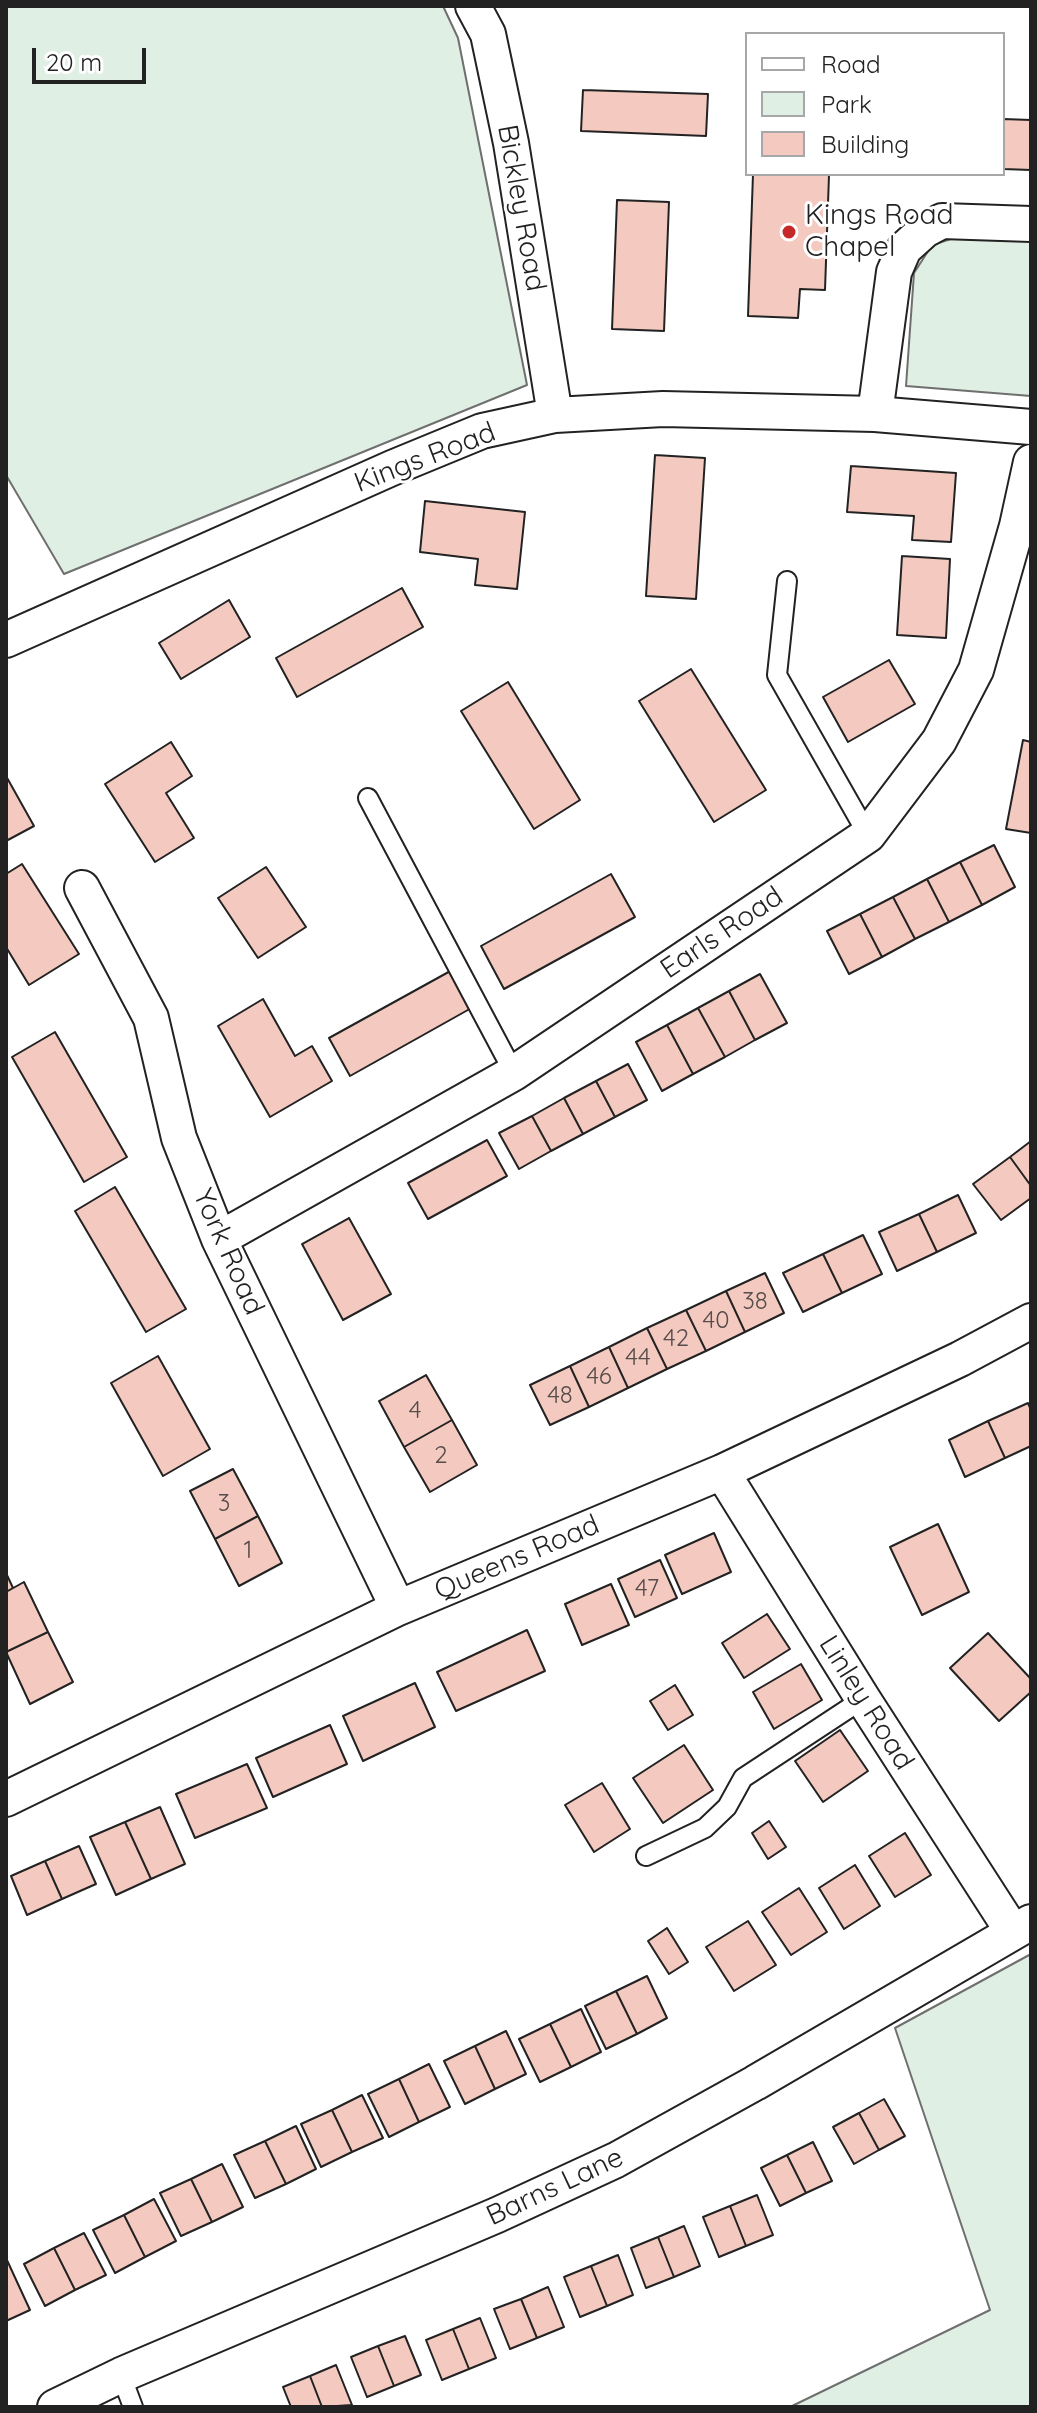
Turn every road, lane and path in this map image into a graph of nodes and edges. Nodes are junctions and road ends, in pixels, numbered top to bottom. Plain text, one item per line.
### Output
1 (473, 6) edge
2 (1031, 224) edge
3 (875, 414) junction
4 (555, 415) junction
5 (1031, 427) edge
6 (1031, 462) edge
7 (787, 581) dead end
8 (6, 640) edge
9 (368, 798) dead end
10 (868, 835) junction
11 (82, 888) dead end
12 (514, 1073) junction
13 (219, 1239) junction
14 (1031, 1321) edge
15 (722, 1472) junction
16 (398, 1608) junction
17 (863, 1699) junction
18 (6, 1799) edge
19 (646, 1856) dead end
20 (1022, 1927) edge
21 (121, 2375) junction
22 (55, 2407) edge
23 (133, 2407) edge

1 - 4 street, Bickley Road
2 - 3 street
3 - 4 street, Kings Road
3 - 5 street, Kings Road
4 - 8 street, Kings Road
6 - 10 street, Earls Road
7 - 10 lane
9 - 12 lane
10 - 12 street, Earls Road
11 - 13 street, York Road
12 - 13 street, Earls Road
13 - 16 street, York Road
14 - 15 street, Queens Road
15 - 16 street, Queens Road
15 - 17 street, Linley Road
16 - 18 street, Queens Road
17 - 19 lane
17 - 20 street, Linley Road
20 - 21 street, Barns Lane
21 - 22 street, Barns Lane
21 - 23 lane

